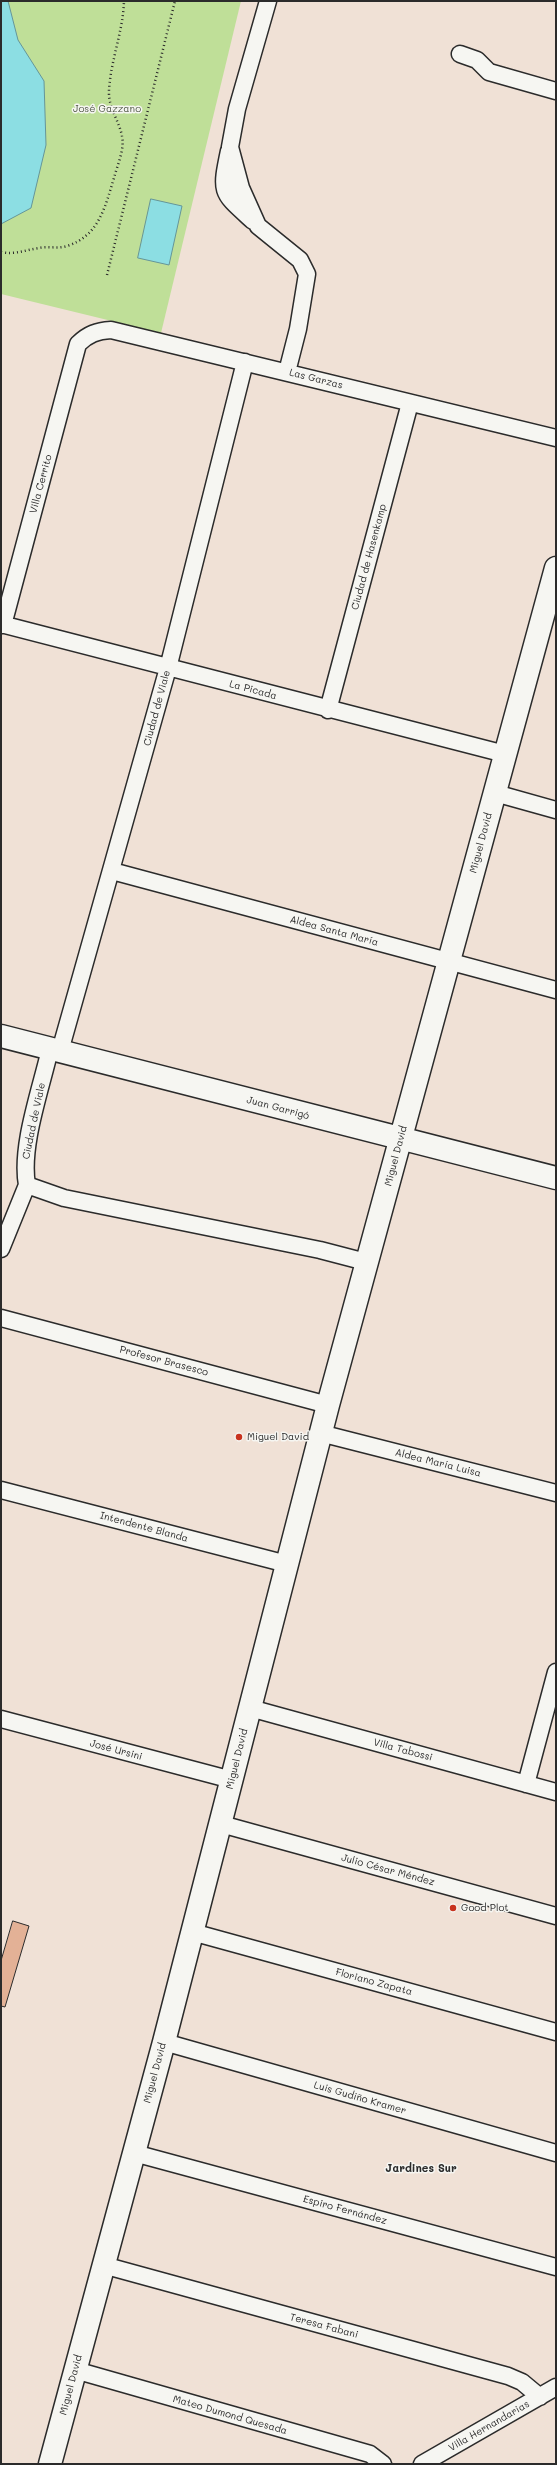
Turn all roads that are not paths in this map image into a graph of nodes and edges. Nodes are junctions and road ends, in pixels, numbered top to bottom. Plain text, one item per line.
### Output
1 (268, 1) edge
2 (460, 54) dead end
3 (556, 91) edge
4 (78, 344) joint
5 (245, 362) junction
6 (287, 372) junction
7 (410, 403) junction
8 (556, 438) edge
9 (556, 568) edge
10 (2, 624) edge
11 (168, 668) junction
12 (328, 710) junction
13 (505, 754) junction
14 (495, 793) junction
15 (556, 810) edge
16 (112, 871) junction
17 (449, 962) junction
18 (556, 990) edge
19 (1, 1036) edge
20 (55, 1050) junction
21 (400, 1140) junction
22 (556, 1178) edge
23 (27, 1185) junction
24 (1, 1249) edge
25 (366, 1262) junction
26 (1, 1318) edge
27 (328, 1405) junction
28 (320, 1432) junction
29 (1, 1490) edge
30 (556, 1493) edge
31 (287, 1564) junction
32 (556, 1672) edge
33 (250, 1708) junction
34 (1, 1719) edge
35 (232, 1780) junction
36 (526, 1784) junction
37 (556, 1792) edge
38 (221, 1824) junction
39 (556, 1916) edge
40 (192, 1932) junction
41 (556, 2032) edge
42 (164, 2042) junction
43 (134, 2153) junction
44 (556, 2153) edge
45 (103, 2265) junction
46 (556, 2268) edge
47 (75, 2370) junction
48 (556, 2387) edge
49 (540, 2396) junction
50 (50, 2464) edge
51 (383, 2464) edge
52 (422, 2464) edge

1 - 6 street
2 - 3 street
4 - 5 street, Las Garzas
4 - 10 street, Villa Cerrito
5 - 6 street, Las Garzas
5 - 11 street, Ciudad de Viale
6 - 7 street, Las Garzas
7 - 8 street, Las Garzas
7 - 12 street, Ciudad de Hasenkamp
9 - 13 street, Miguel David
10 - 11 street, La Picada
11 - 12 street, La Picada
11 - 16 street, Ciudad de Viale
12 - 13 street, La Picada
13 - 14 street, Miguel David
14 - 15 street
14 - 17 street, Miguel David
16 - 17 street, Aldea Santa María
16 - 20 street, Ciudad de Viale
17 - 18 street, Aldea Santa María
17 - 21 street, Miguel David
19 - 20 street, Juan Garrigó
20 - 21 street, Juan Garrigó
20 - 23 street, Ciudad de Viale
21 - 22 street, Juan Garrigó
21 - 25 street, Miguel David
23 - 24 street
23 - 25 street
25 - 27 street, Miguel David
26 - 27 street, Profesor Brasesco
27 - 28 street, Miguel David
28 - 30 street, Aldea María Luisa
28 - 31 street, Miguel David
29 - 31 street, Intendente Blanda
31 - 33 street, Miguel David
32 - 36 street
33 - 35 street, Miguel David
33 - 36 street, Villa Tabossi
34 - 35 street, José Ursini
35 - 38 street, Miguel David
36 - 37 street, Villa Tabossi
38 - 39 street, Julio César Méndez
38 - 40 street, Miguel David
40 - 41 street, Floriano Zapata
40 - 42 street, Miguel David
42 - 43 street, Miguel David
42 - 44 street, Luis Gudiño Kramer
43 - 45 street, Miguel David
43 - 46 street, Espiro Fernández
45 - 47 street, Miguel David
45 - 49 street, Teresa Fabani
47 - 50 street, Miguel David
47 - 51 street, Mateo Dumond Quesada
48 - 49 street, Villa Hernandarias
49 - 52 street, Villa Hernandarias

